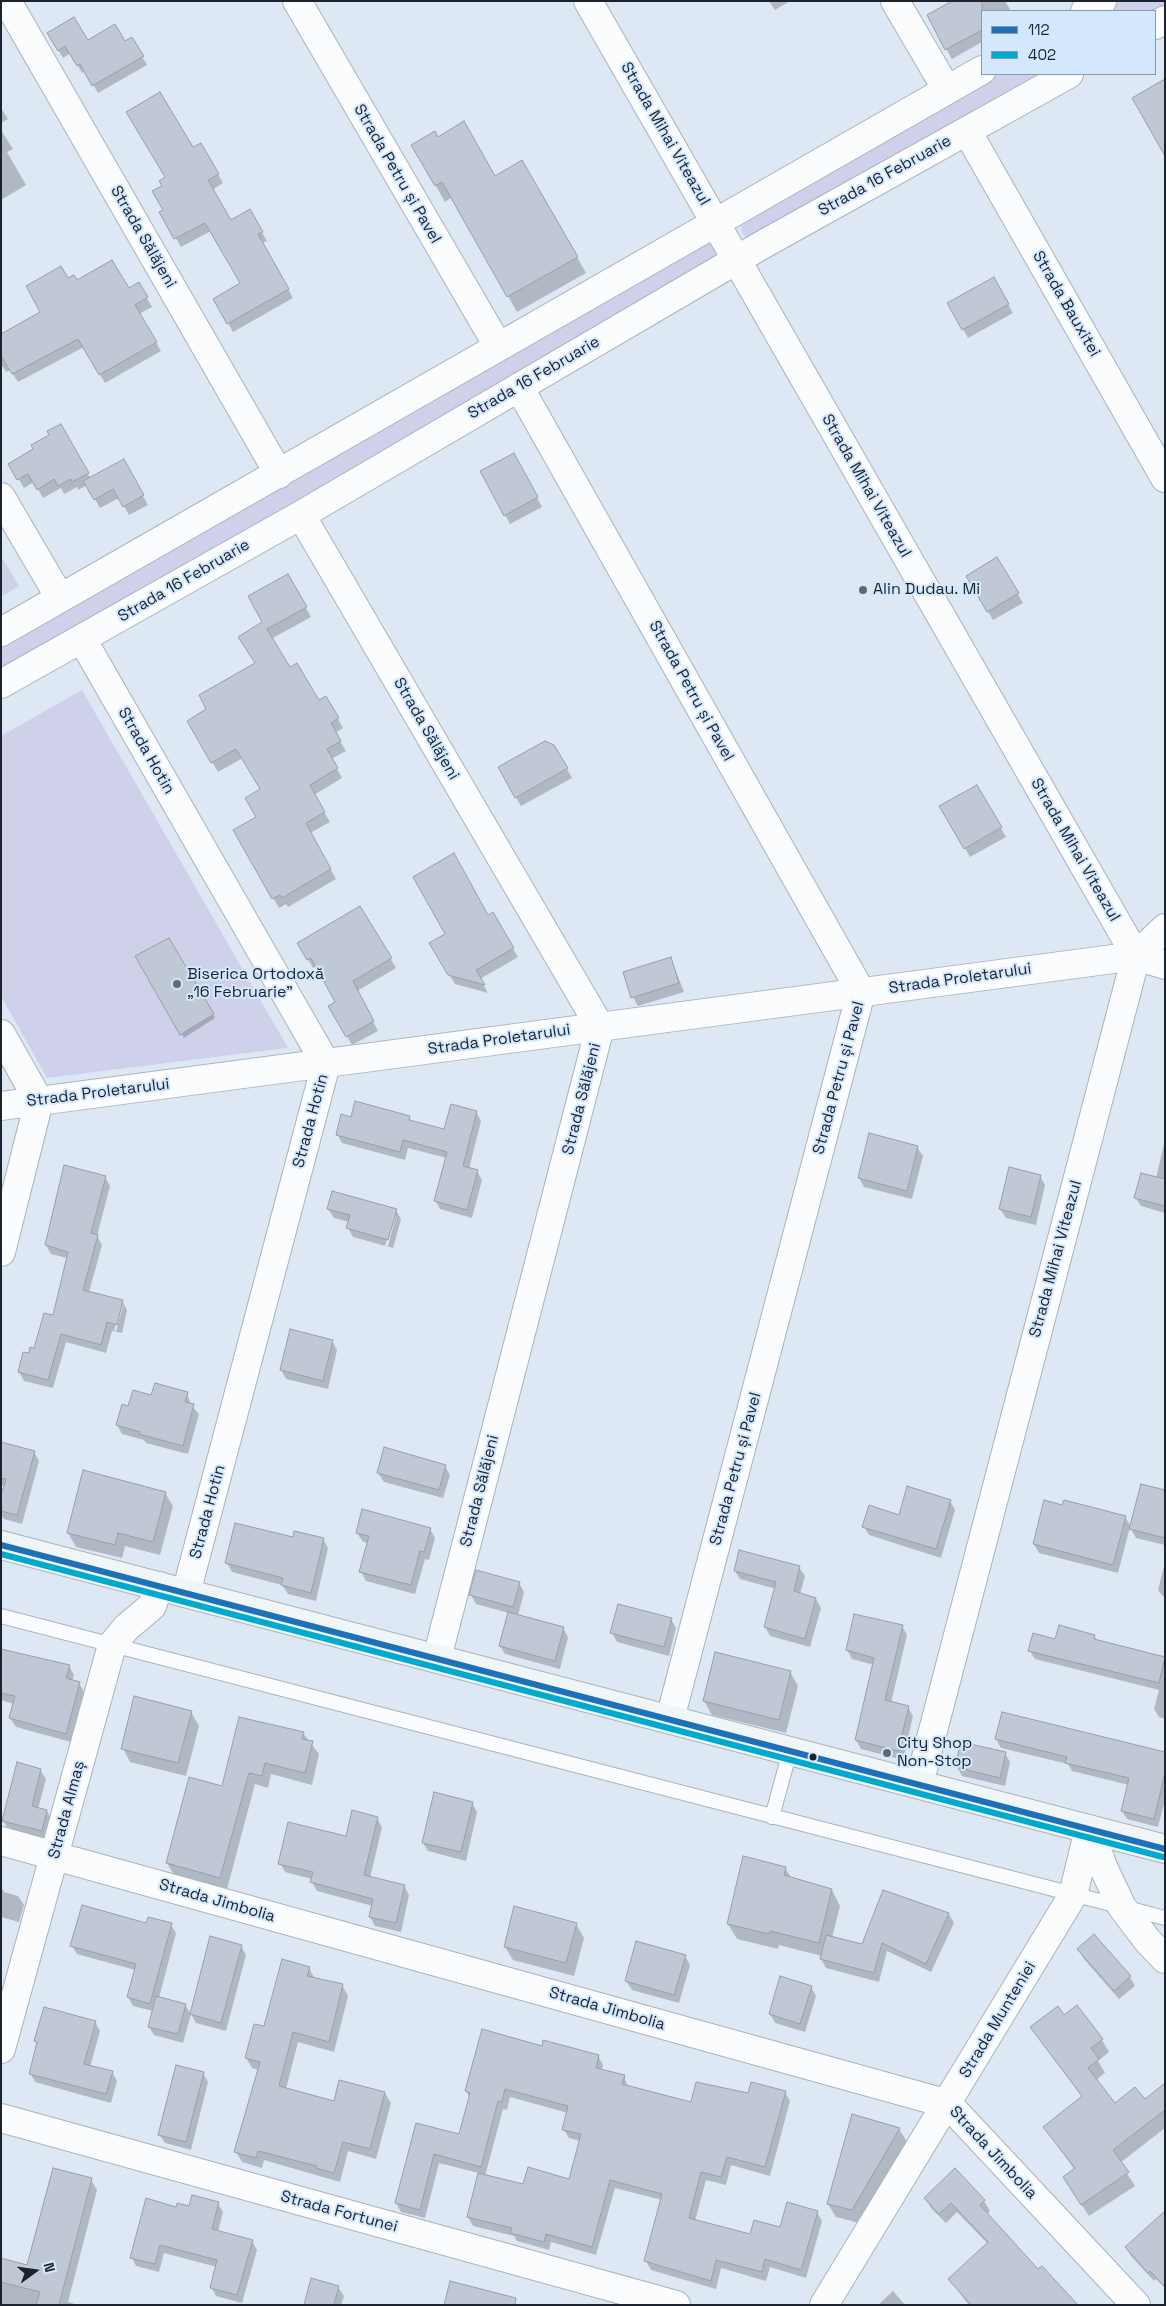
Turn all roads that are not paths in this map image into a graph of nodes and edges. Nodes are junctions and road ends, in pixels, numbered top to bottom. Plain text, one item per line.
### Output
1 (7, 1) edge
2 (296, 1) edge
3 (588, 1) edge
4 (894, 1) edge
5 (1102, 1) edge
6 (1087, 10) edge
7 (981, 71) edge
8 (1066, 75) edge
9 (947, 90) junction
10 (967, 131) junction
11 (715, 222) junction
12 (737, 260) junction
13 (498, 346) junction
14 (519, 387) junction
15 (278, 474) junction
16 (1165, 478) edge
17 (1, 497) edge
18 (301, 515) junction
19 (60, 598) junction
20 (1, 632) edge
21 (82, 639) junction
22 (1, 684) edge
23 (1165, 928) edge
24 (1136, 956) junction
25 (1165, 965) edge
26 (861, 992) junction
27 (600, 1027) junction
28 (1, 1034) edge
29 (326, 1064) junction
30 (39, 1101) junction
31 (1, 1106) edge
32 (1, 1252) edge
33 (1, 1545) edge
34 (159, 1586) junction
35 (186, 1593) junction
36 (1, 1616) edge
37 (112, 1645) junction
38 (437, 1658) junction
39 (670, 1720) junction
40 (790, 1751) junction
41 (919, 1784) junction
42 (772, 1817) junction
43 (1089, 1829) junction
44 (1, 1841) edge
45 (1165, 1849) edge
46 (55, 1856) junction
47 (1073, 1895) junction
48 (1122, 1907) junction
49 (1165, 1918) edge
50 (1165, 1959) edge
51 (1, 2049) edge
52 (948, 2104) junction
53 (1, 2118) edge
54 (676, 2305) edge
55 (824, 2305) edge
56 (1136, 2305) edge

1 - 15 street, Strada Sălăjeni
2 - 13 street, Strada Petru și Pavel
3 - 11 street, Strada Mihai Viteazul
4 - 9 street
5 - 6 street
7 - 9 street
8 - 10 street, Strada 16 Februarie
9 - 11 street
10 - 12 street, Strada 16 Februarie
10 - 16 street, Strada Bauxitei
11 - 12 street, Strada Mihai Viteazul
11 - 13 street
12 - 14 street, Strada 16 Februarie
12 - 24 street, Strada Mihai Viteazul
13 - 15 street
14 - 18 street, Strada 16 Februarie
14 - 26 street, Strada Petru și Pavel
15 - 19 street
17 - 19 street
18 - 21 street, Strada 16 Februarie
18 - 27 street, Strada Sălăjeni
19 - 20 street
21 - 22 street, Strada 16 Februarie
21 - 29 street, Strada Hotin
23 - 24 street
24 - 25 street
24 - 26 street, Strada Proletarului
24 - 41 street, Strada Mihai Viteazul
26 - 27 street, Strada Proletarului
26 - 39 street, Strada Petru și Pavel
27 - 29 street, Strada Proletarului
27 - 38 street, Strada Sălăjeni
28 - 30 street
29 - 30 street, Strada Proletarului
29 - 35 street, Strada Hotin
30 - 31 street, Strada Proletarului
30 - 32 street
33 - 34 street
34 - 35 street
34 - 37 street, Strada Almaș
35 - 38 street
36 - 37 lane
37 - 42 lane
37 - 46 street, Strada Almaș
38 - 39 street
39 - 40 street
40 - 41 street
40 - 42 lane
41 - 43 street
42 - 47 lane
43 - 45 street
43 - 47 street, Strada Munteniei
43 - 48 street
44 - 46 street, Strada Jimbolia
46 - 51 street, Strada Almaș
46 - 52 street, Strada Jimbolia
47 - 48 lane
47 - 52 street, Strada Munteniei
48 - 49 lane
48 - 50 street
52 - 55 street, Strada Munteniei
52 - 56 street, Strada Jimbolia
53 - 54 street, Strada Fortunei

